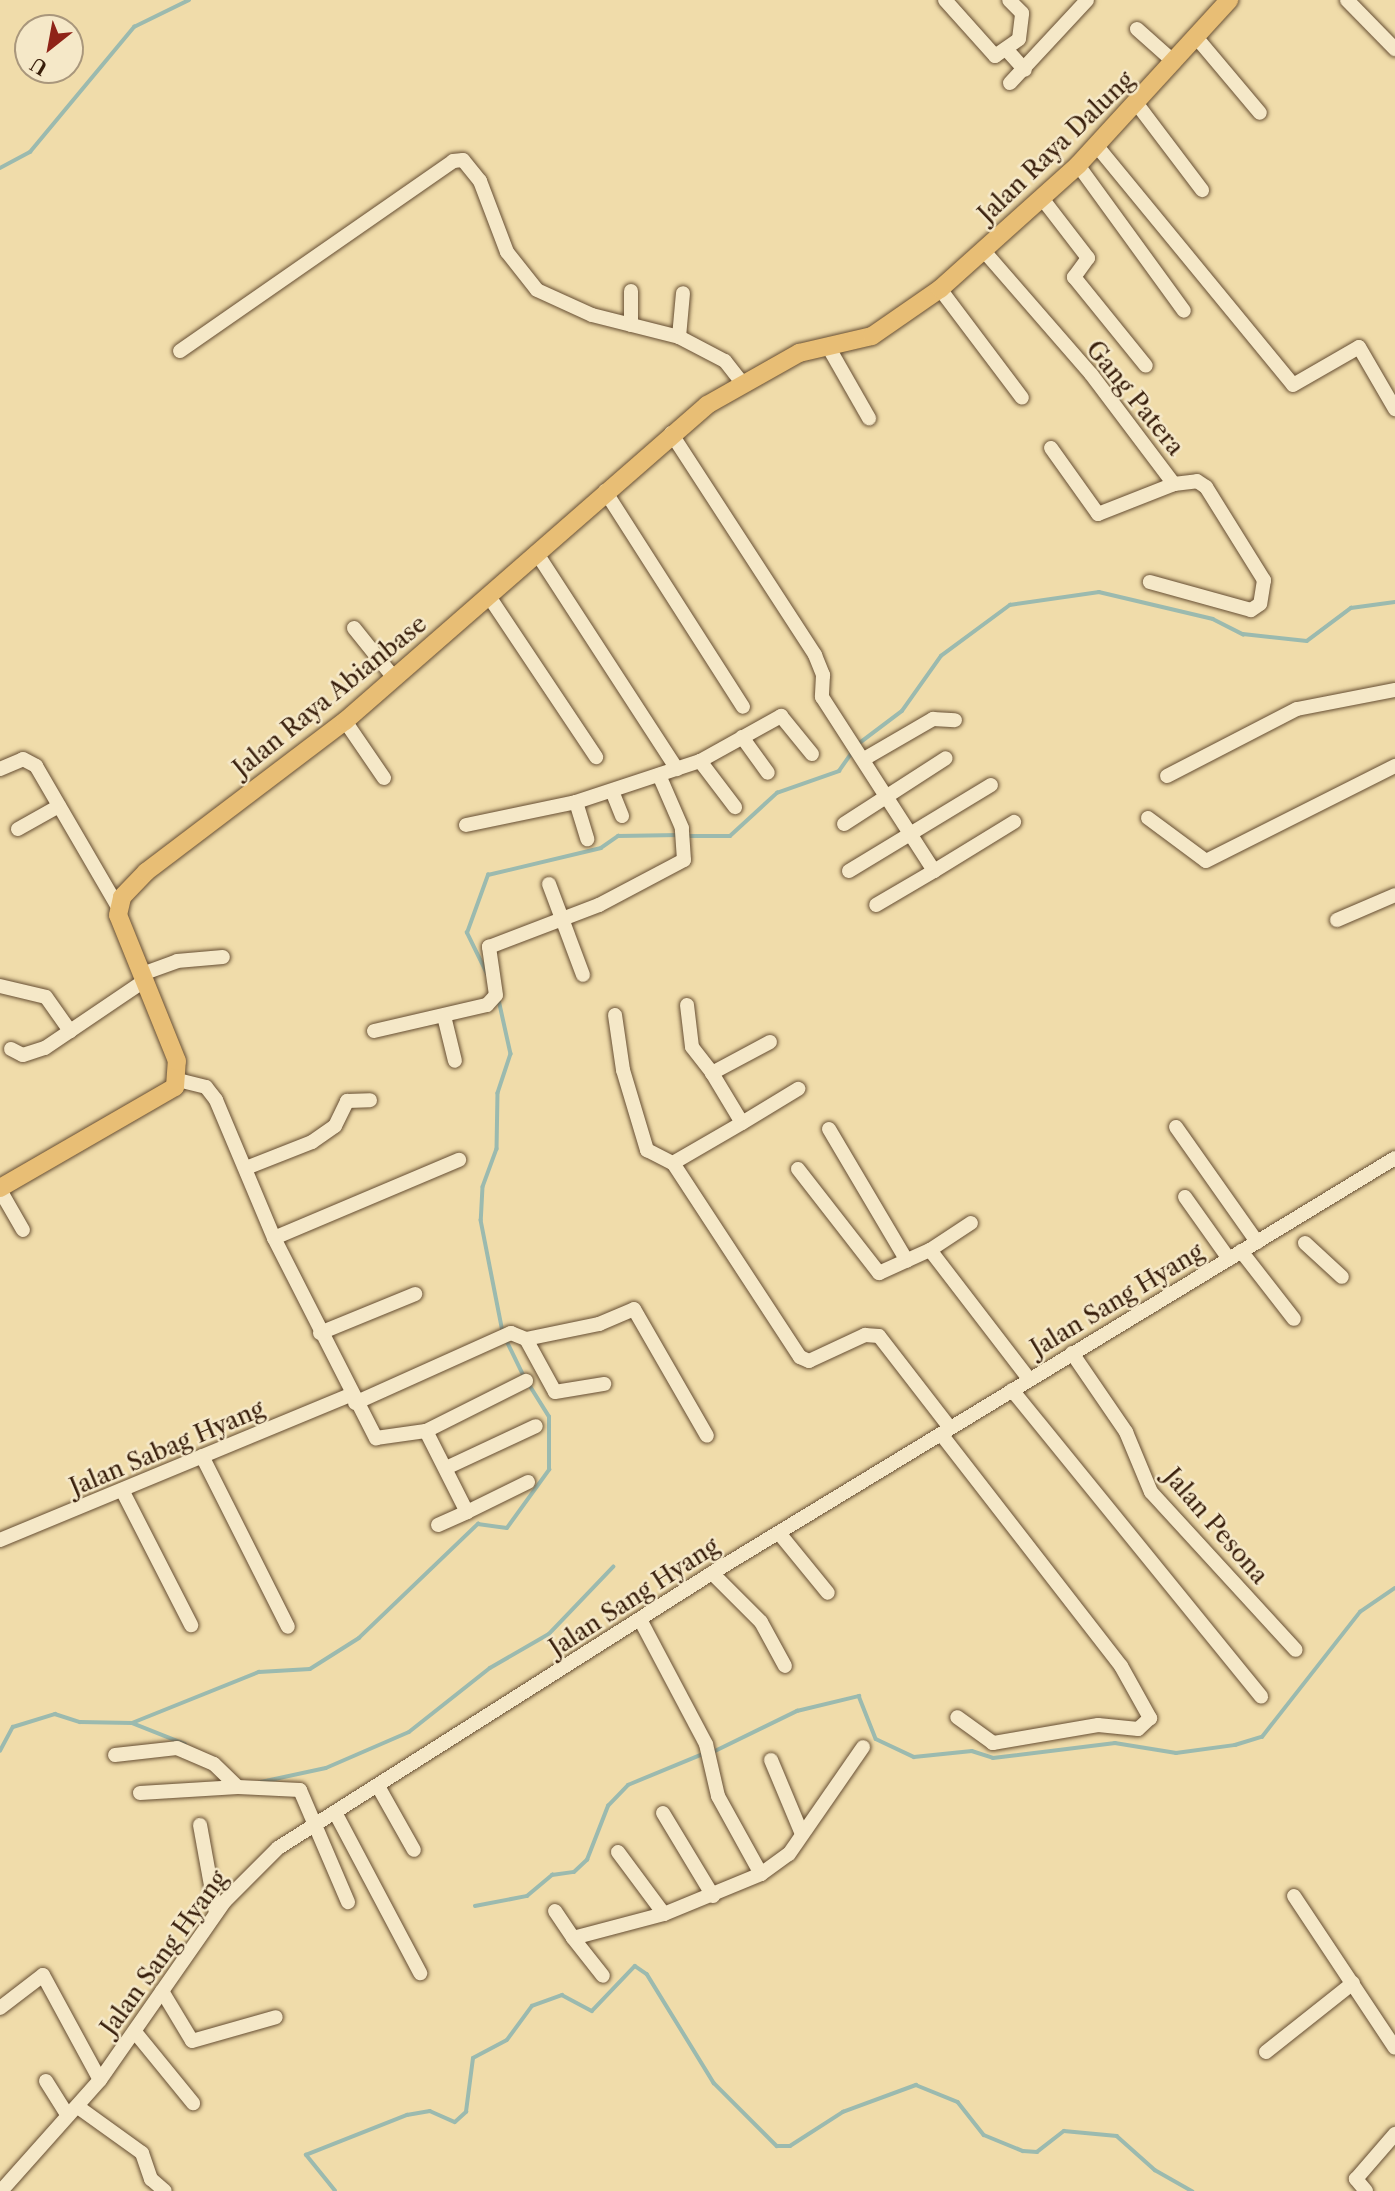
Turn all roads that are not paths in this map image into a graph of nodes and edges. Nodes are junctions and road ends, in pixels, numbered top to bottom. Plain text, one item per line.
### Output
1 (944, 0) edge
2 (1009, 0) edge
3 (1087, 0) edge
4 (1228, 0) edge
5 (1347, 0) edge
6 (1137, 29) dead end
7 (1196, 37) junction
8 (1006, 49) junction
9 (1395, 50) edge
10 (1174, 62) junction
11 (1025, 71) junction
12 (1010, 83) dead end
13 (1137, 104) junction
14 (1260, 114) dead end
15 (1096, 145) junction
16 (1078, 164) junction
17 (1202, 190) dead end
18 (1041, 197) junction
19 (984, 251) junction
20 (940, 289) junction
21 (631, 291) dead end
22 (683, 293) dead end
23 (1184, 311) dead end
24 (904, 316) joint
25 (631, 325) junction
26 (679, 337) junction
27 (829, 348) junction
28 (180, 351) dead end
29 (1146, 366) dead end
30 (742, 383) junction
31 (1022, 398) dead end
32 (1395, 409) edge
33 (869, 418) dead end
34 (671, 433) junction
35 (1052, 448) dead end
36 (1174, 484) junction
37 (605, 491) junction
38 (536, 552) junction
39 (1150, 582) dead end
40 (488, 594) junction
41 (354, 628) dead end
42 (394, 678) junction
43 (1395, 690) edge
44 (743, 707) dead end
45 (955, 720) dead end
46 (345, 721) junction
47 (741, 737) junction
48 (812, 754) dead end
49 (596, 757) dead end
50 (863, 757) junction
51 (946, 758) dead end
52 (700, 761) junction
53 (1395, 766) edge
54 (0, 769) edge
55 (677, 769) junction
56 (768, 773) dead end
57 (659, 775) junction
58 (1167, 776) dead end
59 (384, 778) dead end
60 (991, 785) dead end
61 (612, 791) junction
62 (888, 794) junction
63 (576, 802) junction
64 (59, 806) junction
65 (734, 807) dead end
66 (622, 816) dead end
67 (1149, 818) dead end
68 (1014, 822) dead end
69 (844, 824) dead end
70 (466, 825) dead end
71 (18, 828) dead end
72 (912, 833) junction
73 (587, 839) dead end
74 (849, 871) dead end
75 (934, 871) junction
76 (549, 884) dead end
77 (1395, 895) edge
78 (117, 905) junction
79 (876, 905) dead end
80 (561, 918) junction
81 (1337, 920) dead end
82 (223, 957) dead end
83 (583, 975) dead end
84 (143, 978) junction
85 (0, 986) edge
86 (687, 1005) dead end
87 (615, 1015) dead end
88 (444, 1016) junction
89 (70, 1031) junction
90 (374, 1031) dead end
91 (770, 1042) dead end
92 (10, 1049) dead end
93 (455, 1061) dead end
94 (712, 1073) junction
95 (178, 1080) junction
96 (798, 1089) dead end
97 (370, 1100) dead end
98 (742, 1123) junction
99 (1176, 1127) dead end
100 (829, 1129) dead end
101 (1395, 1158) edge
102 (458, 1160) dead end
103 (673, 1163) junction
104 (246, 1168) junction
105 (798, 1170) dead end
106 (0, 1189) edge
107 (1185, 1197) dead end
108 (971, 1223) dead end
109 (23, 1230) dead end
110 (274, 1238) junction
111 (1257, 1242) junction
112 (1305, 1243) dead end
113 (930, 1250) junction
114 (1235, 1255) junction
115 (907, 1261) junction
116 (1342, 1277) dead end
117 (415, 1294) dead end
118 (1294, 1319) dead end
119 (320, 1333) junction
120 (526, 1339) junction
121 (1072, 1353) junction
122 (1030, 1380) junction
123 (526, 1381) dead end
124 (604, 1384) dead end
125 (1012, 1390) junction
126 (353, 1399) junction
127 (536, 1426) dead end
128 (426, 1431) junction
129 (946, 1431) junction
130 (707, 1436) dead end
131 (202, 1456) junction
132 (446, 1468) junction
133 (528, 1482) dead end
134 (122, 1490) junction
135 (467, 1512) junction
136 (438, 1525) dead end
137 (779, 1533) junction
138 (0, 1540) edge
139 (712, 1573) junction
140 (828, 1593) dead end
141 (641, 1620) junction
142 (191, 1625) dead end
143 (288, 1628) dead end
144 (1296, 1650) dead end
145 (785, 1666) dead end
146 (1261, 1696) dead end
147 (957, 1717) dead end
148 (863, 1748) dead end
149 (115, 1755) dead end
150 (771, 1760) dead end
151 (237, 1787) junction
152 (379, 1788) junction
153 (139, 1793) dead end
154 (663, 1813) dead end
155 (337, 1816) junction
156 (200, 1825) dead end
157 (318, 1827) junction
158 (802, 1834) junction
159 (414, 1850) dead end
160 (618, 1852) dead end
161 (761, 1874) junction
162 (713, 1896) junction
163 (1294, 1896) dead end
164 (348, 1902) dead end
165 (555, 1911) dead end
166 (216, 1913) junction
167 (664, 1914) junction
168 (573, 1938) junction
169 (420, 1973) dead end
170 (603, 1976) dead end
171 (1353, 1983) junction
172 (162, 1991) junction
173 (0, 2008) edge
174 (276, 2017) dead end
175 (135, 2032) junction
176 (1395, 2048) edge
177 (1266, 2052) dead end
178 (100, 2080) junction
179 (46, 2081) dead end
180 (193, 2103) dead end
181 (73, 2111) junction
182 (1395, 2134) edge
183 (1, 2191) edge
184 (165, 2191) edge
185 (1366, 2191) edge

1 - 8 street
2 - 8 street
3 - 11 street
4 - 7 main road, Jalan Raya Dalung
5 - 9 street
6 - 10 street
7 - 10 main road, Jalan Raya Dalung
7 - 14 street
8 - 11 street
10 - 13 main road, Jalan Raya Dalung
11 - 12 street
13 - 15 main road, Jalan Raya Dalung
13 - 17 street
15 - 16 main road, Jalan Raya Dalung
15 - 32 street
16 - 18 main road, Jalan Raya Dalung
16 - 23 street
18 - 19 main road, Jalan Raya Dalung
18 - 29 street
19 - 20 main road, Jalan Raya Dalung
19 - 36 street, Gang Patera
20 - 24 main road, Jalan Raya Dalung
20 - 31 street
21 - 25 street
22 - 26 street
24 - 27 main road, Jalan Raya Abianbase
25 - 26 street
25 - 28 street
26 - 30 street
27 - 30 main road, Jalan Raya Abianbase
27 - 33 street
30 - 34 main road, Jalan Raya Abianbase
34 - 37 main road, Jalan Raya Abianbase
34 - 50 street
35 - 36 street
36 - 39 street, Gang Patera
37 - 38 main road, Jalan Raya Abianbase
37 - 44 street
38 - 40 main road, Jalan Raya Abianbase
38 - 55 street
40 - 42 main road, Jalan Raya Abianbase
40 - 49 street
41 - 42 street
42 - 46 main road, Jalan Raya Abianbase
43 - 58 street
45 - 50 street
46 - 59 street
46 - 78 main road, Jalan Raya Abianbase
47 - 48 street
47 - 52 street
47 - 56 street
50 - 62 street
51 - 62 street
52 - 55 street
52 - 65 street
53 - 67 street
54 - 64 street
55 - 57 street
57 - 61 street
57 - 80 street
60 - 72 street
61 - 63 street
61 - 66 street
62 - 69 street
62 - 72 street
63 - 70 street
63 - 73 street
64 - 71 street
64 - 78 street
68 - 75 street
72 - 74 street
72 - 75 street
75 - 79 street
76 - 80 street
77 - 81 street
78 - 84 main road
80 - 83 street
80 - 88 street
82 - 84 street
84 - 89 street
84 - 95 main road
85 - 89 street
86 - 94 street
87 - 103 street
88 - 90 street
88 - 93 street
89 - 92 street
91 - 94 street
94 - 98 street
95 - 104 street
95 - 106 main road
96 - 98 street
97 - 104 street
98 - 103 street
99 - 111 street
100 - 115 street
101 - 111 street, Jalan Sang Hyang
102 - 110 street
103 - 129 street
104 - 110 street
105 - 115 street
106 - 109 street
107 - 114 street
108 - 113 street
110 - 119 street
111 - 114 street, Jalan Sang Hyang
112 - 116 street
113 - 115 street
113 - 122 street
114 - 118 street
114 - 121 street, Jalan Sang Hyang
117 - 119 street
119 - 126 street
120 - 124 street
120 - 126 street, Jalan Sabag Hyang
120 - 130 street, Jalan Sabag Hyang
121 - 122 street, Jalan Sang Hyang
121 - 144 street, Jalan Pesona
122 - 125 street, Jalan Sang Hyang
123 - 128 street
125 - 129 street, Jalan Sang Hyang
125 - 146 street
126 - 128 street
126 - 131 street, Jalan Sabag Hyang
127 - 132 street
128 - 132 street
129 - 137 street, Jalan Sang Hyang
129 - 147 street
131 - 134 street, Jalan Sabag Hyang
131 - 143 street
132 - 135 street
133 - 135 street
134 - 138 street, Jalan Sabag Hyang
134 - 142 street
135 - 136 street
137 - 139 street, Jalan Sang Hyang
137 - 140 street
139 - 141 street, Jalan Sang Hyang
139 - 145 street
141 - 152 street, Jalan Sang Hyang
141 - 161 street
148 - 158 street
149 - 151 street
150 - 158 street
151 - 153 street
151 - 157 street
152 - 155 street, Jalan Sang Hyang
152 - 159 street
154 - 162 street
155 - 157 street, Jalan Sang Hyang
155 - 169 street
156 - 166 street
157 - 164 street
157 - 166 street, Jalan Sang Hyang
158 - 161 street
160 - 167 street
161 - 162 street
162 - 167 street
163 - 171 street
165 - 168 street
166 - 172 street, Jalan Sang Hyang
167 - 168 street
168 - 170 street
171 - 176 street
171 - 177 street
172 - 174 street
172 - 175 street, Jalan Sang Hyang
173 - 178 street
175 - 178 street, Jalan Sang Hyang
175 - 180 street
178 - 181 street, Jalan Sang Hyang
179 - 181 street
181 - 183 street, Jalan Sang Hyang
181 - 184 street
182 - 185 street

